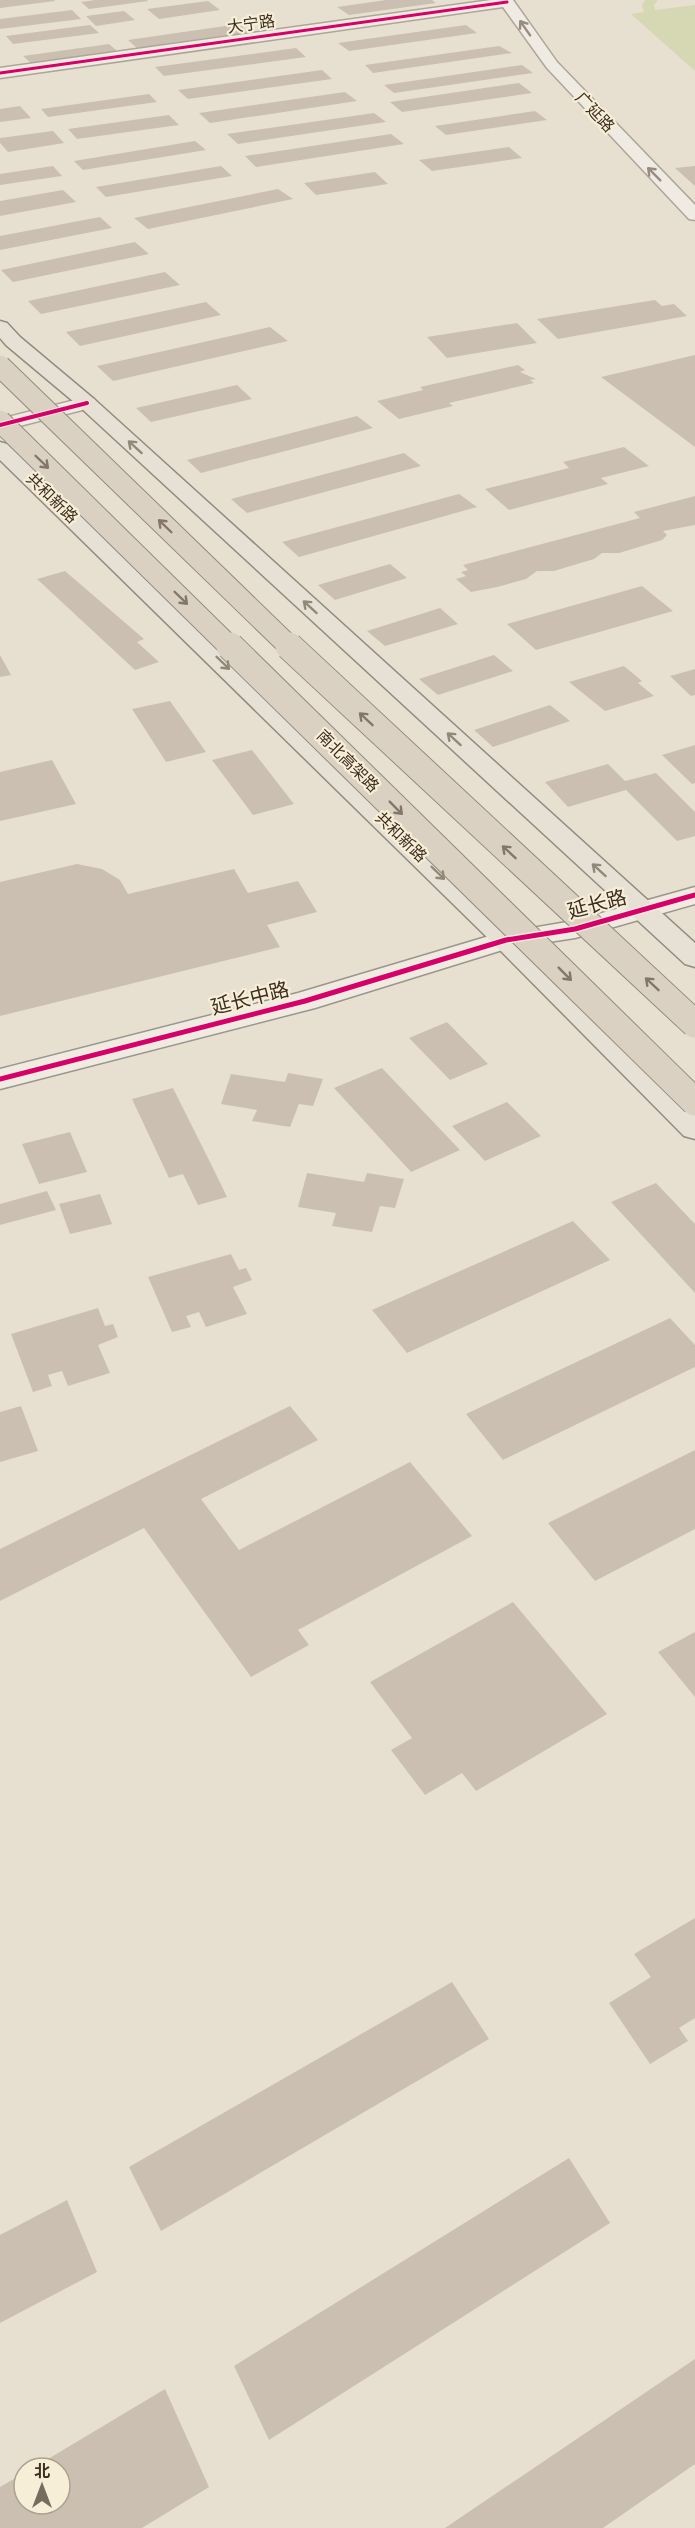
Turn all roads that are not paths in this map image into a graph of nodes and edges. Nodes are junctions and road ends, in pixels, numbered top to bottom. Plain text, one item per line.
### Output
1 (506, 1) edge
2 (0, 73) edge
3 (695, 215) edge
4 (0, 327) edge
5 (0, 366) edge
6 (87, 403) junction
7 (0, 423) edge
8 (0, 448) edge
9 (695, 895) edge
10 (642, 909) junction
11 (506, 940) junction
12 (695, 958) edge
13 (695, 1024) edge
14 (0, 1079) edge
15 (695, 1102) edge
16 (695, 1128) edge

1 - 2 street, 大宁路
3 -> 1 street, 广延路
4 - 6 main road
13 -> 5 highway, bridge
6 - 7 street
10 -> 6 main road
7 -> 15 highway, 南北高架路, bridge
8 -> 11 main road, 共和新路
9 - 10 street, 延长路
10 - 11 street, 延长路
10 - 12 main road
11 - 14 street, 延长中路
11 - 16 main road, 共和新路

